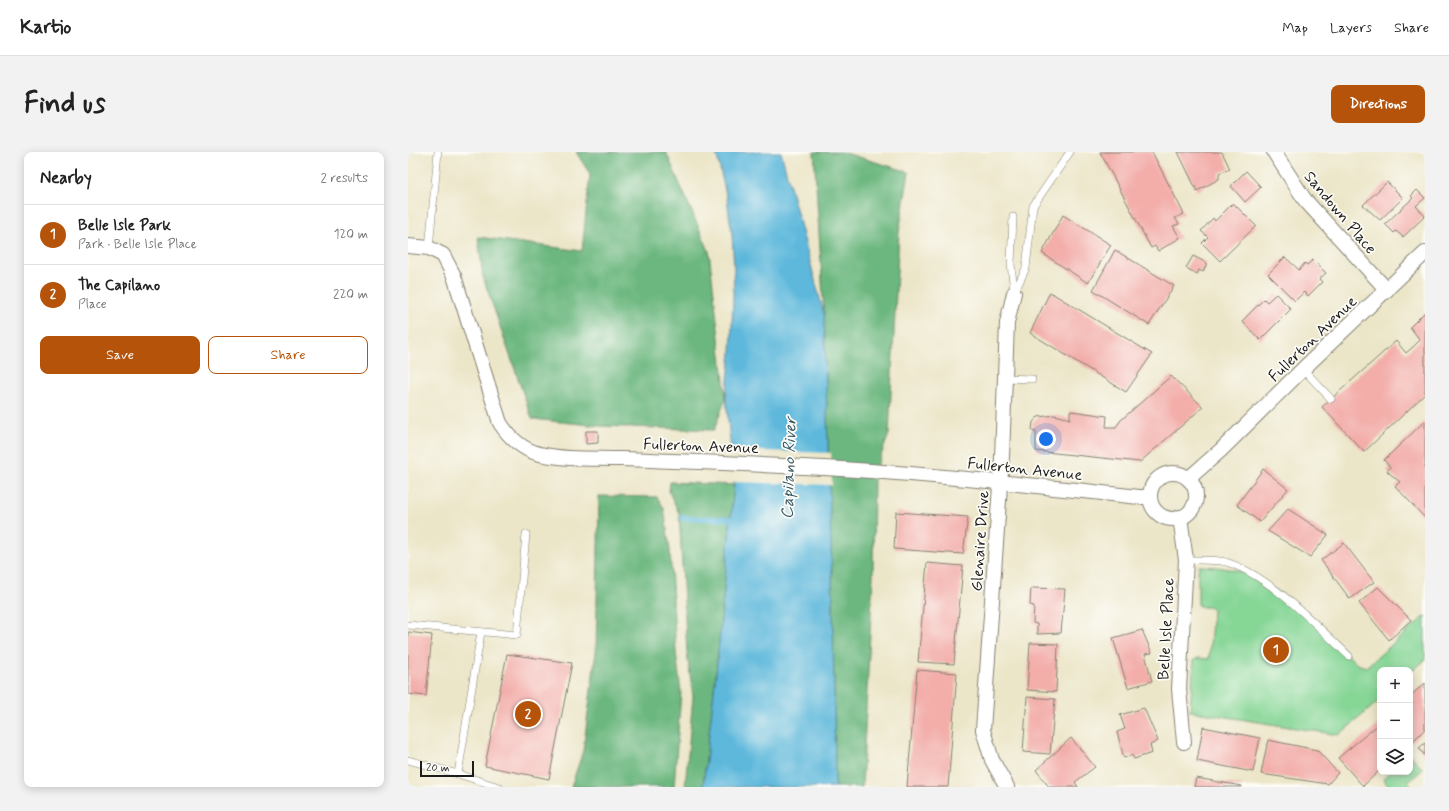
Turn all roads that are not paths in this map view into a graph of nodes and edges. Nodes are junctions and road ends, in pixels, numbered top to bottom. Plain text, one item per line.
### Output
1 (438, 152) edge
2 (1070, 152) edge
3 (1274, 152) edge
4 (1013, 217) dead end
5 (408, 246) edge
6 (429, 248) junction
7 (1425, 253) edge
8 (1387, 290) junction
9 (1014, 293) junction
10 (1304, 369) junction
11 (1005, 378) junction
12 (1032, 379) dead end
13 (1331, 399) dead end
14 (1188, 479) junction
15 (1001, 482) junction
16 (1150, 497) junction
17 (1180, 518) junction
18 (526, 534) dead end
19 (1186, 560) junction
20 (408, 625) edge
21 (481, 632) junction
22 (1349, 656) dead end
23 (1184, 742) dead end
24 (408, 760) edge
25 (458, 774) junction
26 (499, 787) edge
27 (1007, 787) edge

1 - 6 lane
2 - 9 lane
3 - 8 street, Sandown Place
4 - 9 lane
5 - 6 street, Fullerton Avenue
6 - 15 street, Fullerton Avenue
7 - 8 street, Fullerton Avenue
8 - 10 street, Fullerton Avenue
9 - 11 street, Glenaire Drive
10 - 13 lane
10 - 14 street, Fullerton Avenue
11 - 12 lane
11 - 15 street, Glenaire Drive
14 - 16 street
14 - 17 street
15 - 16 street, Fullerton Avenue
15 - 27 street, Glenaire Drive
16 - 17 street
17 - 19 street, Belle Isle Place
18 - 21 lane
19 - 22 lane
19 - 23 street, Belle Isle Place
20 - 21 lane
21 - 25 lane
24 - 25 lane
25 - 26 lane

